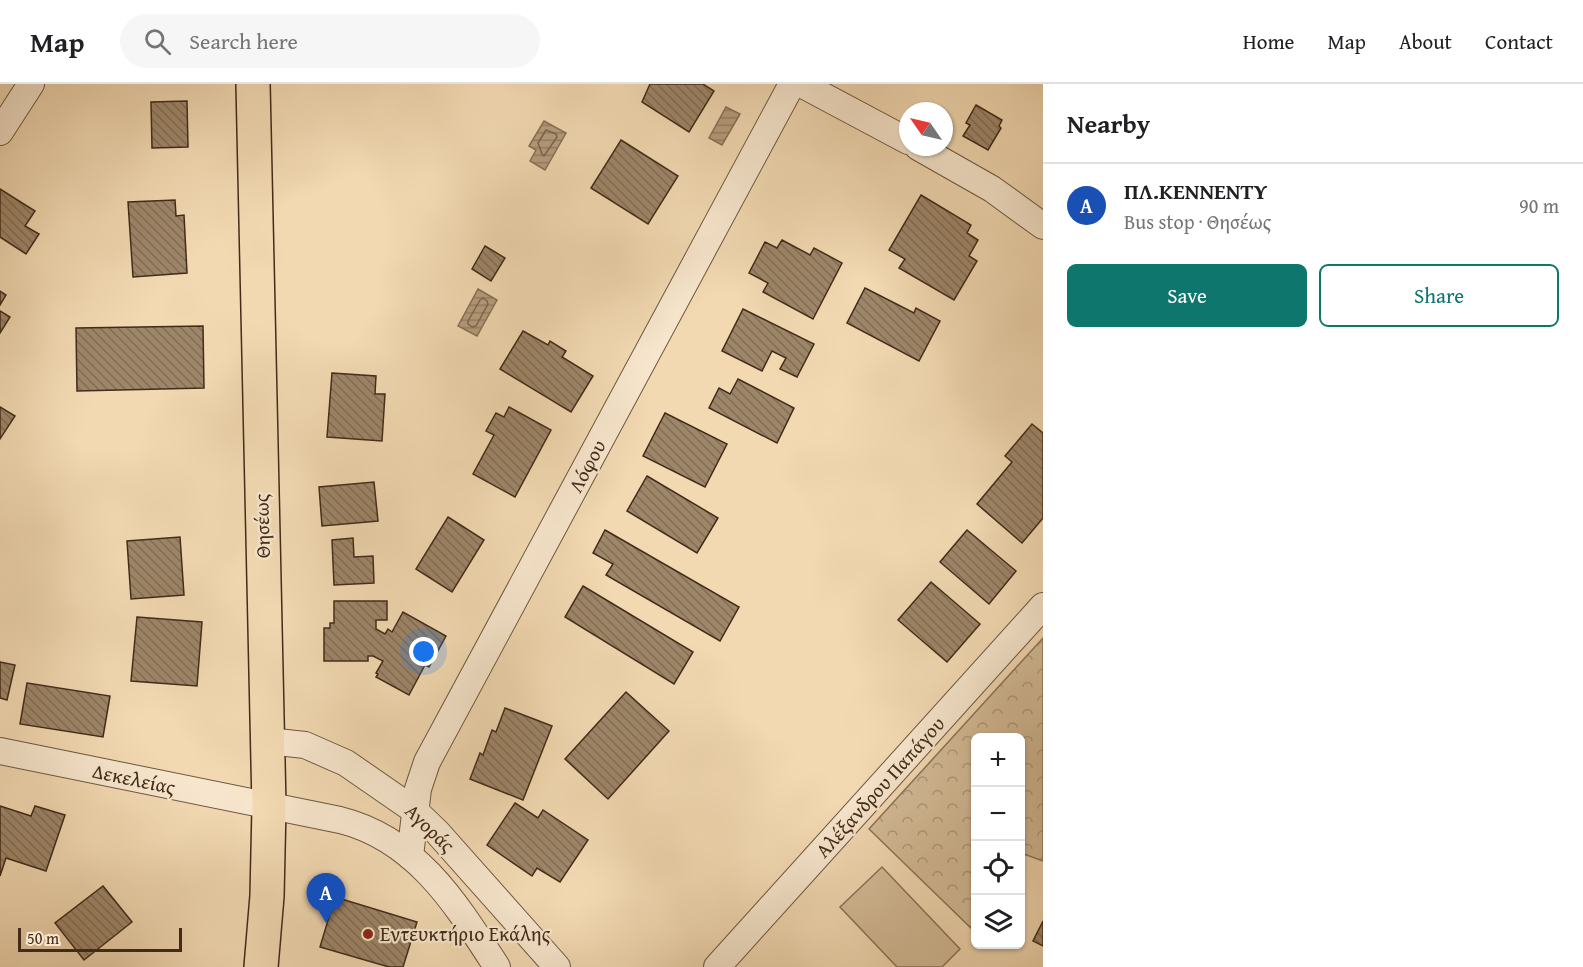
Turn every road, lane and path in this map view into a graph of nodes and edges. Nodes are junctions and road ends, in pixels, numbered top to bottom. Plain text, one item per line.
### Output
1 (31, 84) edge
2 (253, 84) edge
3 (792, 84) edge
4 (801, 84) edge
5 (0, 132) edge
6 (899, 136) edge
7 (934, 156) edge
8 (1043, 226) edge
9 (1043, 606) edge
10 (268, 741) junction
11 (0, 751) edge
12 (269, 807) junction
13 (414, 810) junction
14 (410, 856) junction
15 (261, 967) edge
16 (497, 967) edge
17 (557, 967) edge
18 (717, 967) edge

1 - 5 street
2 - 10 main road, Θησέως
3 - 13 street, Λόφου
4 - 6 street
7 - 8 street
9 - 18 street, Αλέξανδρου Παπάγου
10 - 12 main road, Θησέως
10 - 13 street, Αγοράς
11 - 12 street, Δεκελείας
12 - 14 street, Αγοράς
12 - 15 main road, Θησέως
13 - 14 street, Λόφου
13 - 17 street, Αγοράς
14 - 16 street, Αγοράς

